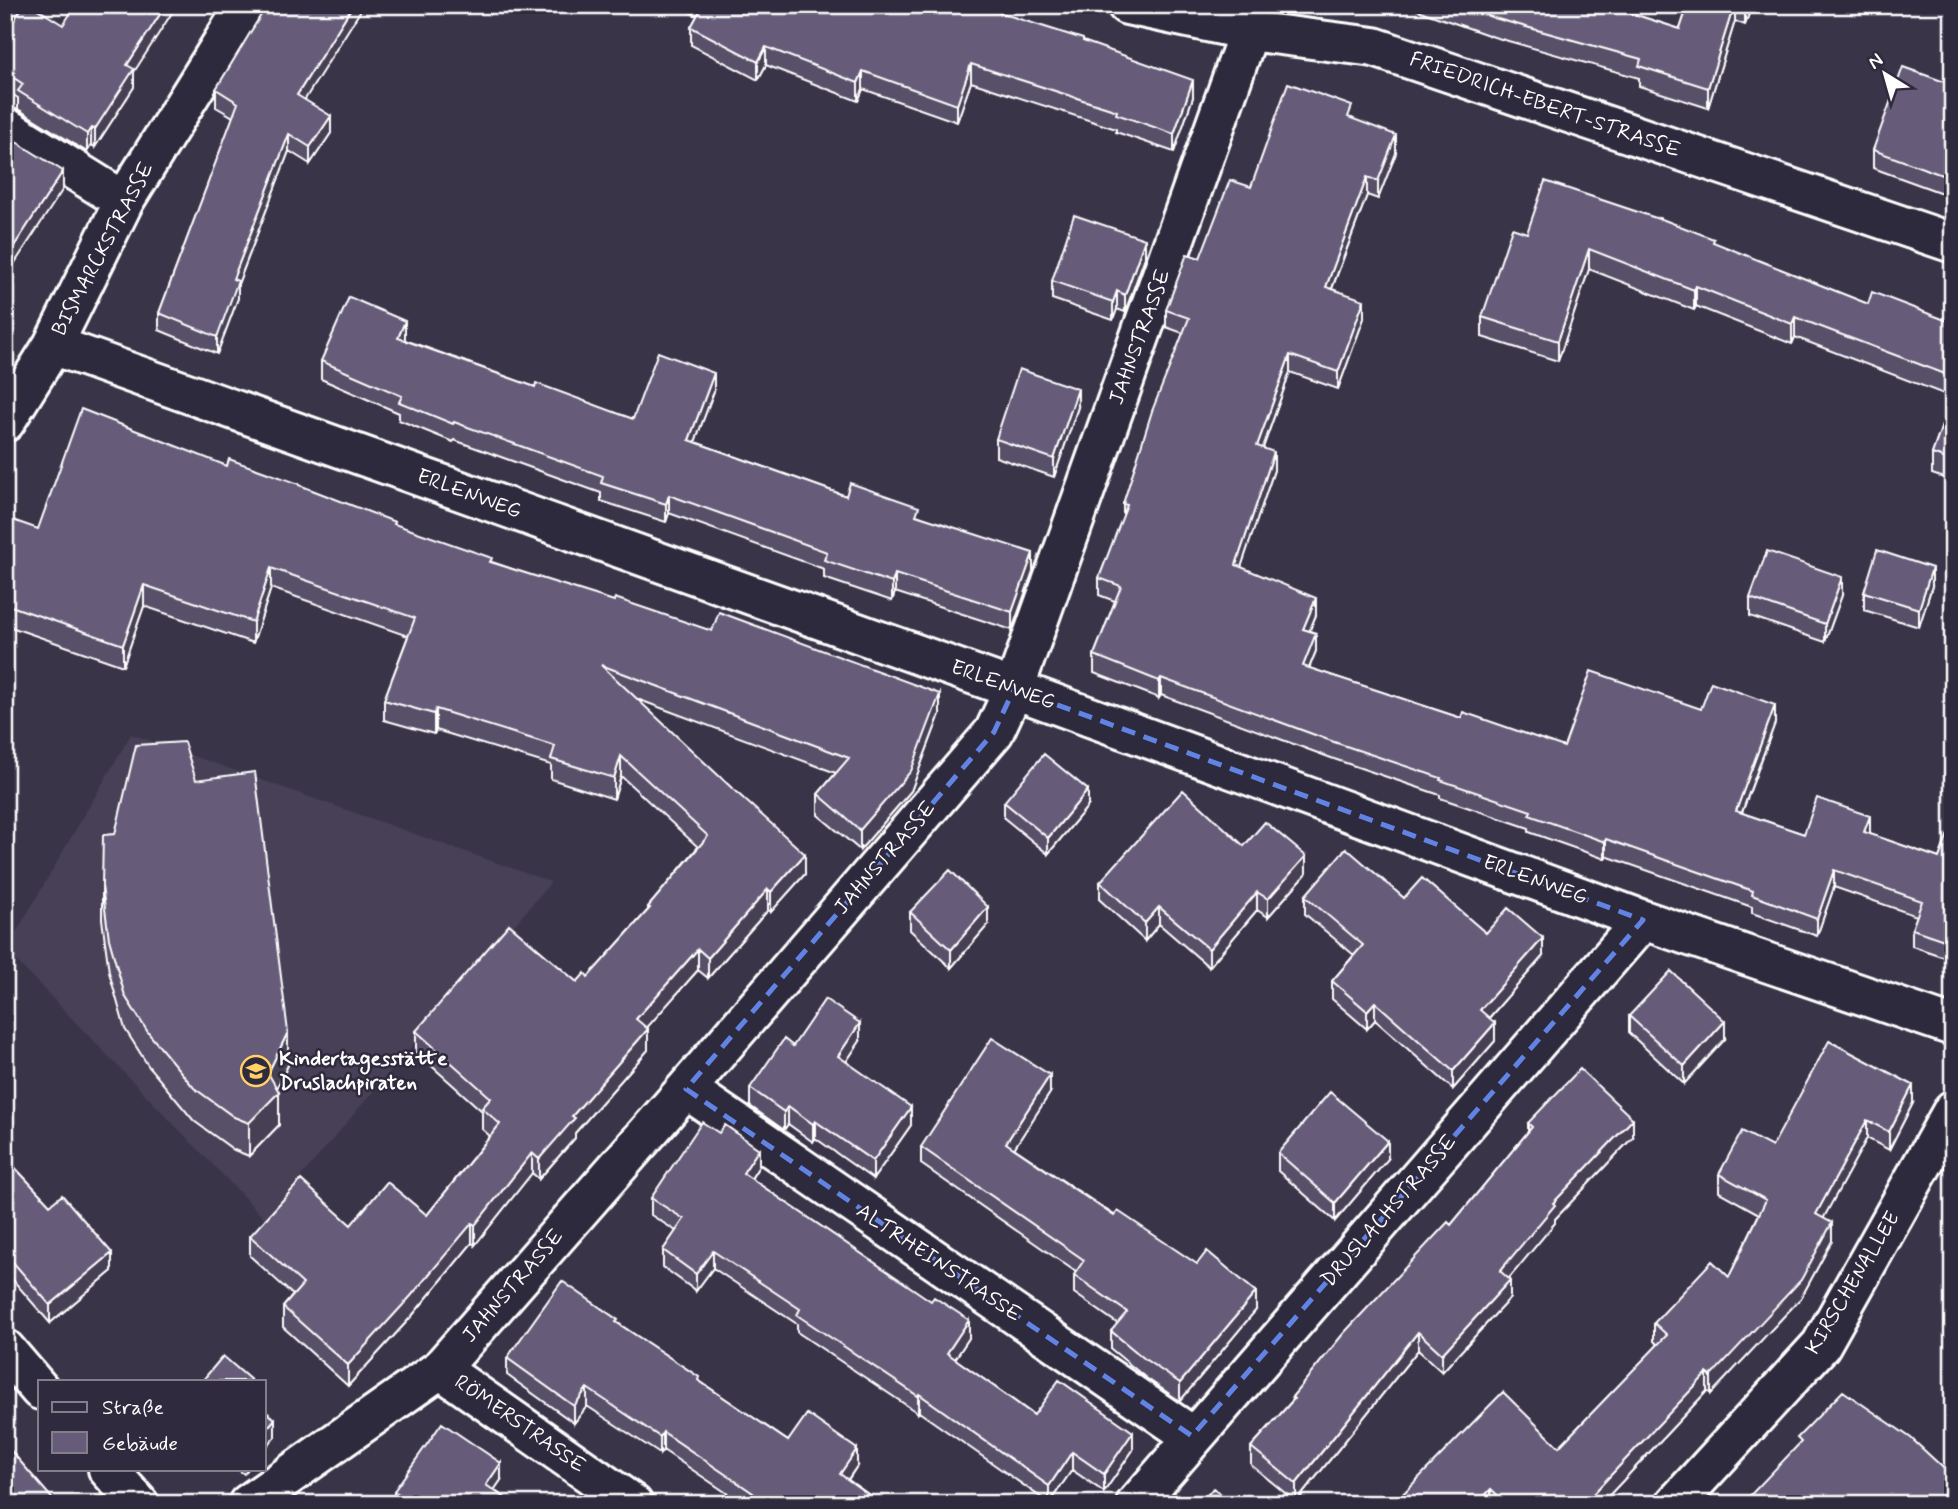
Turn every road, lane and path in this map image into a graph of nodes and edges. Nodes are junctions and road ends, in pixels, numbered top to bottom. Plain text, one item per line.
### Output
1 (246, 5) edge
2 (1127, 5) edge
3 (1249, 31) junction
4 (5, 127) edge
5 (124, 201) junction
6 (1953, 243) edge
7 (52, 345) junction
8 (5, 422) edge
9 (1014, 688) junction
10 (1643, 920) junction
11 (1953, 1026) edge
12 (686, 1089) junction
13 (1953, 1110) edge
14 (5, 1349) edge
15 (440, 1369) junction
16 (38, 1388) edge
17 (1192, 1436) junction
18 (109, 1470) edge
19 (139, 1504) edge
20 (248, 1504) edge
21 (633, 1504) edge
22 (1136, 1504) edge
23 (1675, 1504) edge

1 - 5 street, BISMARCKSTRASSE
2 - 3 street, FRIEDRICH-EBERT-STRASSE
3 - 6 street, FRIEDRICH-EBERT-STRASSE
3 - 9 street, JAHNSTRASSE
4 - 5 street
5 - 7 street, BISMARCKSTRASSE
7 - 8 street, BISMARCKSTRASSE
7 - 9 street, ERLENWEG
9 - 10 street, ERLENWEG
9 - 12 street, JAHNSTRASSE
10 - 11 street, ERLENWEG
10 - 17 street, DRUSLACHSTRASSE
12 - 15 street, JAHNSTRASSE
12 - 17 street, ALTRHEINSTRASSE
13 - 23 street, KIRSCHENALLEE
14 - 16 street
15 - 20 street, JAHNSTRASSE
15 - 21 street, RÖMERSTRASSE
17 - 22 street, DRUSLACHSTRASSE
18 - 19 street

